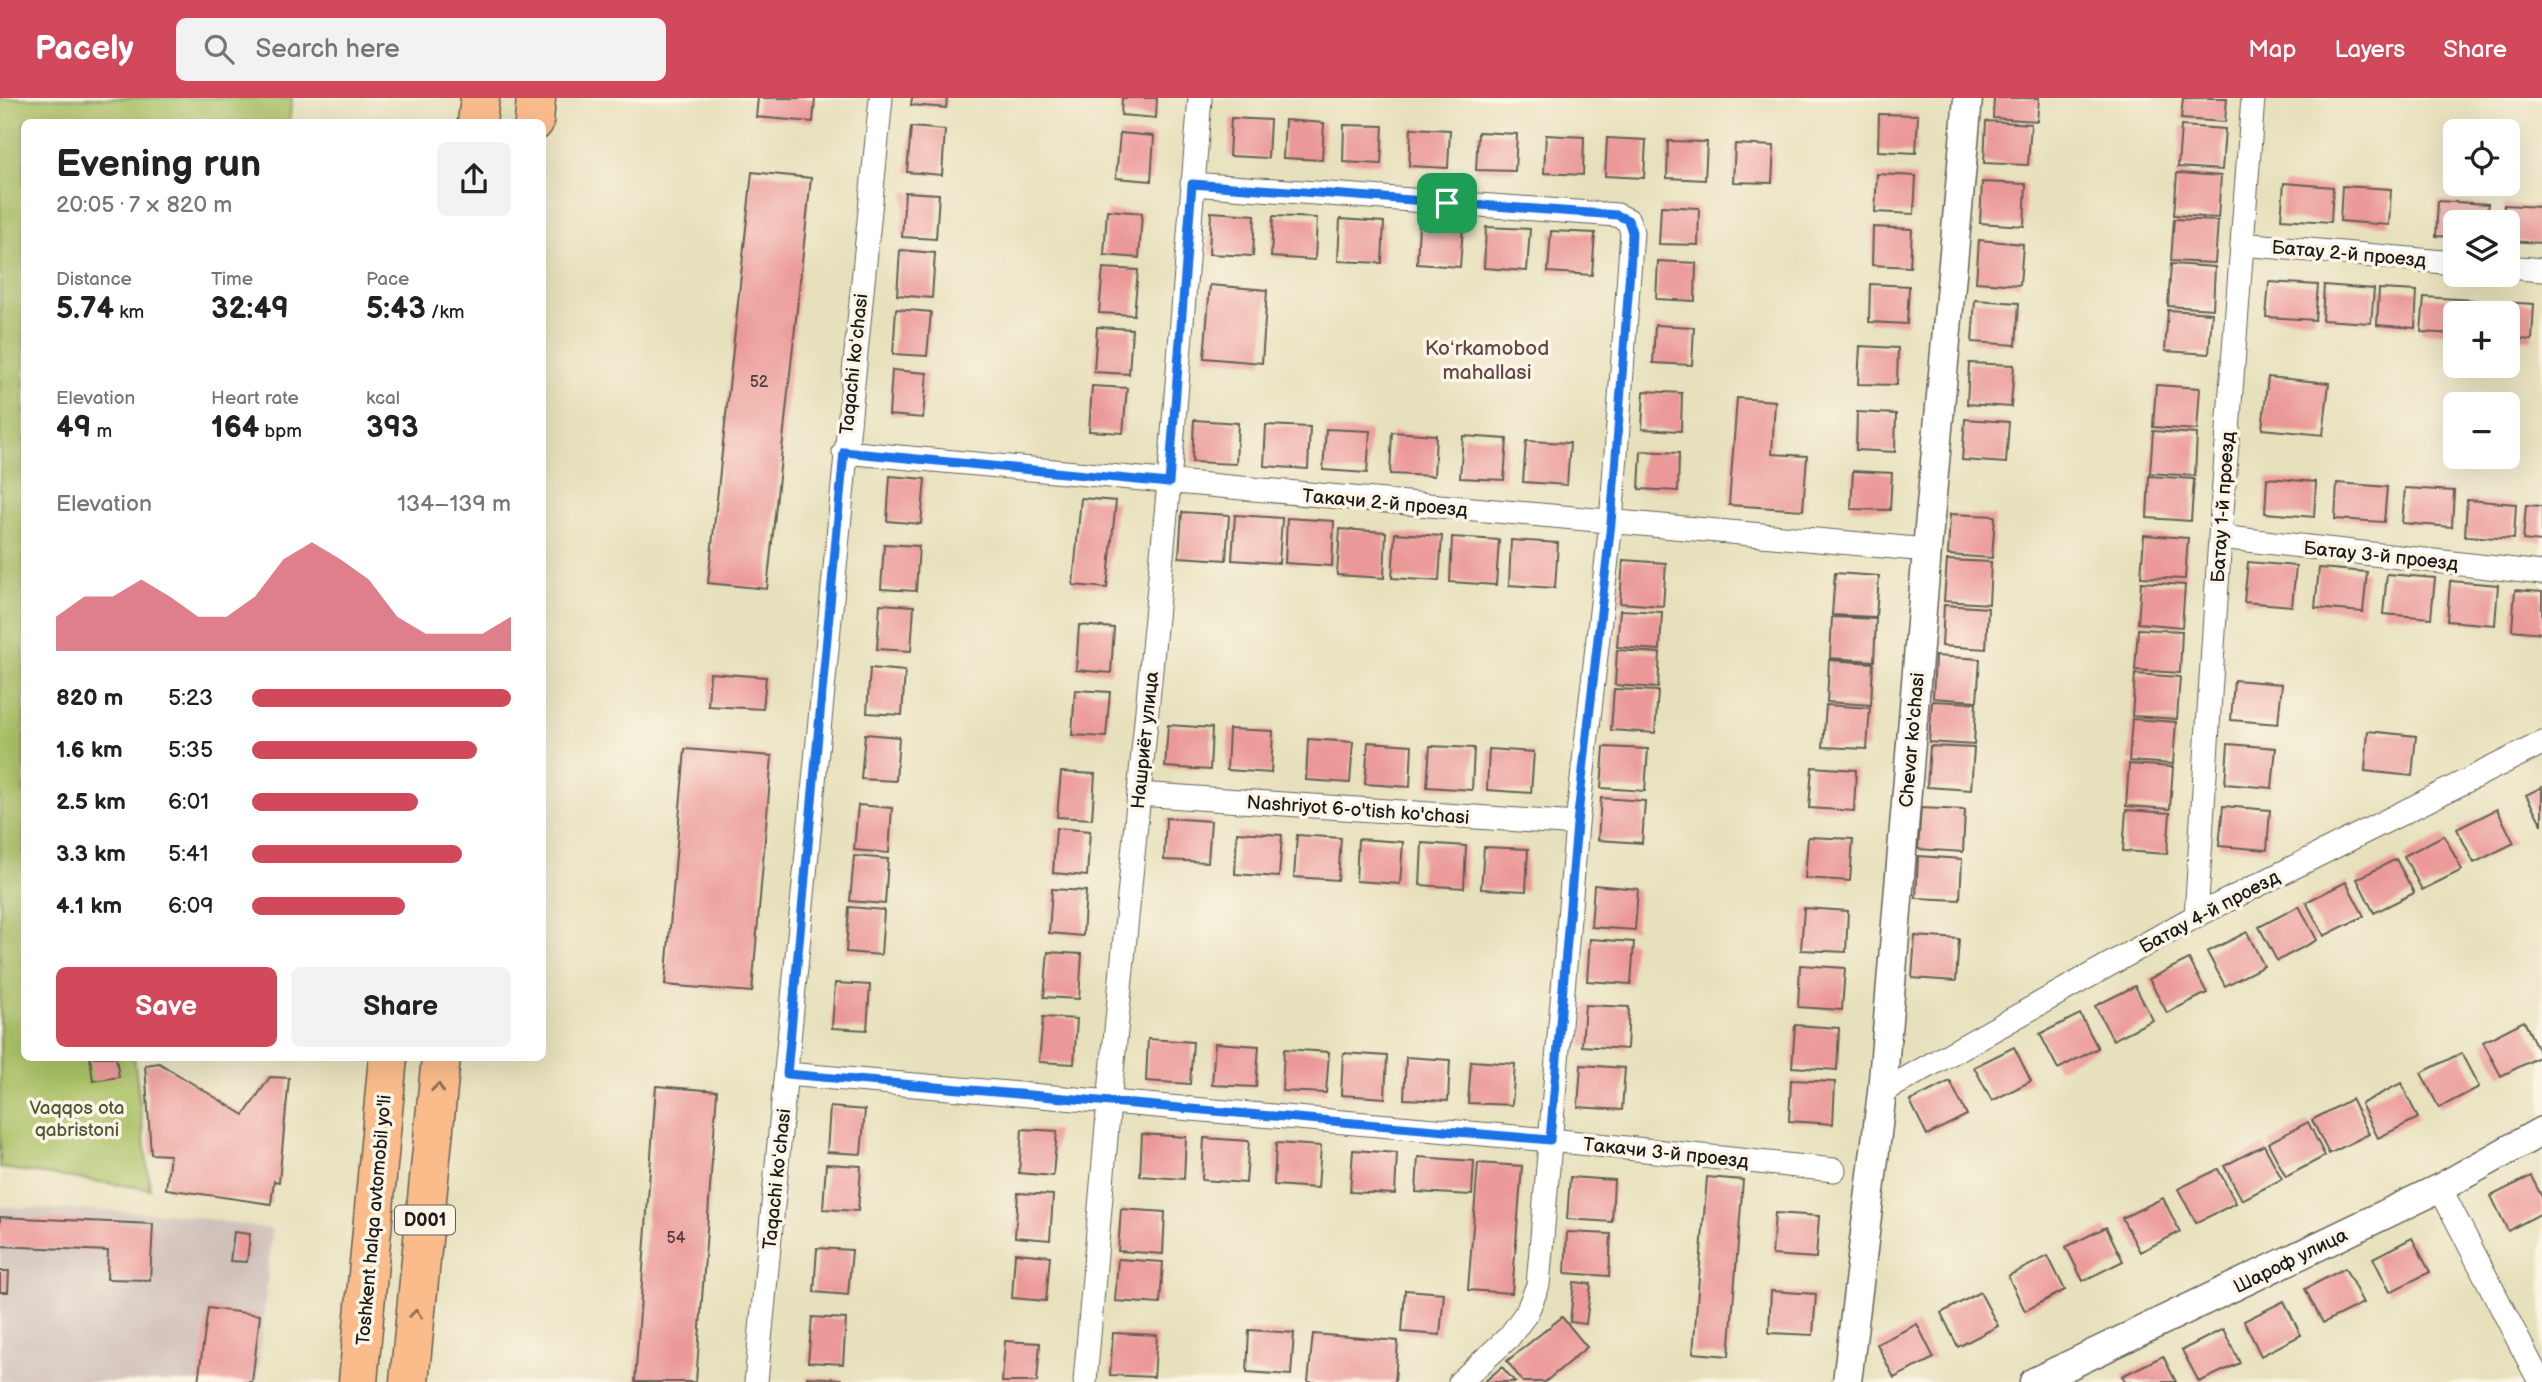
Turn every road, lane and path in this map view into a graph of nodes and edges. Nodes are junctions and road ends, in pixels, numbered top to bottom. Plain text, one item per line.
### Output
1 (480, 98) edge
2 (536, 98) edge
3 (881, 98) edge
4 (1200, 98) edge
5 (1968, 98) edge
6 (2253, 98) edge
7 (477, 119) edge
8 (534, 119) edge
9 (1192, 184) junction
10 (2242, 244) junction
11 (2443, 261) edge
12 (2520, 268) edge
13 (2542, 270) edge
14 (844, 452) junction
15 (1169, 483) junction
16 (1611, 523) junction
17 (2220, 537) junction
18 (1927, 550) junction
19 (2542, 573) edge
20 (2542, 743) edge
21 (1139, 794) junction
22 (1577, 824) junction
23 (2196, 916) junction
24 (388, 1061) edge
25 (441, 1061) edge
26 (787, 1074) junction
27 (1882, 1091) junction
28 (1109, 1103) junction
29 (2542, 1131) edge
30 (1550, 1140) junction
31 (1834, 1170) dead end
32 (2440, 1188) junction
33 (358, 1382) edge
34 (409, 1382) edge
35 (756, 1382) edge
36 (1085, 1382) edge
37 (1460, 1382) edge
38 (1847, 1382) edge
39 (2034, 1382) edge
40 (2540, 1382) edge

1 - 7 highway
2 - 8 highway
3 - 14 street, Taqachi koʻchasi
4 - 9 street, Нашриёт улица
5 - 18 street, Chevar ko'chasi
6 - 10 street, Батау 1-й проезд
9 - 15 street, Нашриёт улица
9 - 16 street
10 - 11 street, Батау 2-й проезд
10 - 17 street, Батау 1-й проезд
12 - 13 street
14 - 15 street, Такачи 2-й проезд
14 - 26 street, Taqachi koʻchasi
15 - 16 street, Такачи 2-й проезд
15 - 21 street, Нашриёт улица
16 - 18 street, Такачи 2-й проезд
16 - 22 street
17 - 19 street, Батау 3-й проезд
17 - 23 street, Батау 1-й проезд
18 - 27 street, Chevar ko'chasi
20 - 23 street, Батау 4-й проезд
21 - 22 street, Nashriyot 6-o'tish ko'chasi
21 - 28 street, Нашриёт улица
22 - 30 street
23 - 27 street, Батау 4-й проезд
24 - 33 highway, Toshkent halqa avtomobil yo'li / D001
34 -> 25 highway, D001
26 - 28 street, Такачи 3-й проезд
26 - 35 street, Taqachi koʻchasi
27 - 38 street, Chevar ko'chasi
28 - 30 street, Такачи 3-й проезд
28 - 36 street, Нашриёт улица
29 - 32 street, Шароф улица
30 - 31 street, Такачи 3-й проезд
30 - 37 street
32 - 39 street, Шароф улица
32 - 40 street

